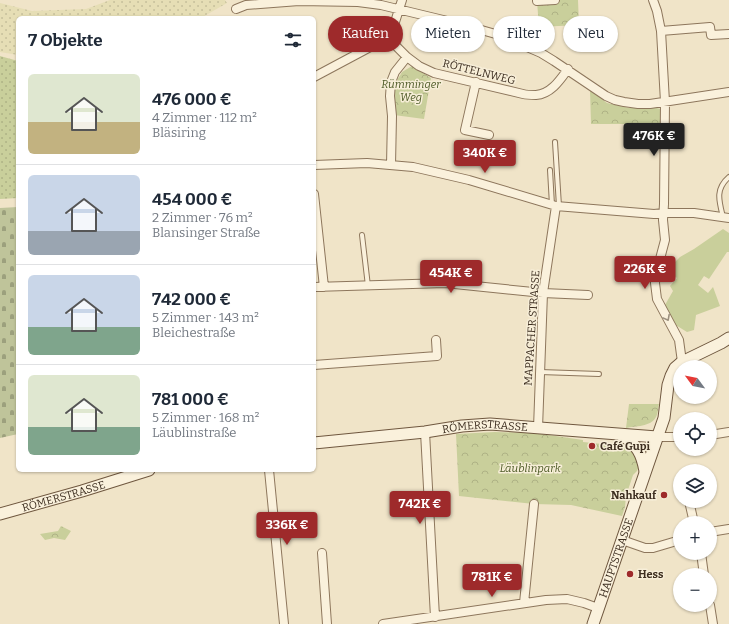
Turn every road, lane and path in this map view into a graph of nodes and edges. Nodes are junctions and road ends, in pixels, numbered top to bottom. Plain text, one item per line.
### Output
1 (402, 0) edge
2 (555, 0) edge
3 (653, 0) edge
4 (537, 1) dead end
5 (236, 8) dead end
6 (400, 10) junction
7 (398, 16) edge
8 (661, 31) junction
9 (729, 34) edge
10 (361, 52) edge
11 (402, 52) edge
12 (407, 57) junction
13 (568, 69) junction
14 (316, 76) edge
15 (476, 82) junction
16 (729, 92) edge
17 (665, 102) junction
18 (489, 135) dead end
19 (555, 142) dead end
20 (391, 165) junction
21 (316, 166) edge
22 (550, 170) dead end
23 (729, 177) edge
24 (556, 206) junction
25 (316, 213) edge
26 (664, 213) junction
27 (726, 217) edge
28 (362, 235) dead end
29 (368, 286) junction
30 (316, 287) edge
31 (324, 287) junction
32 (543, 293) junction
33 (588, 295) dead end
34 (729, 338) edge
35 (436, 340) dead end
36 (682, 360) edge
37 (686, 360) edge
38 (316, 366) edge
39 (540, 372) junction
40 (673, 372) edge
41 (598, 374) dead end
42 (538, 428) junction
43 (425, 432) junction
44 (729, 432) edge
45 (619, 434) junction
46 (717, 434) edge
47 (657, 437) junction
48 (673, 437) edge
49 (316, 443) edge
50 (645, 471) junction
51 (143, 472) edge
52 (269, 472) edge
53 (534, 504) dead end
54 (0, 514) edge
55 (729, 529) edge
56 (717, 531) edge
57 (622, 540) junction
58 (673, 542) edge
59 (322, 553) dead end
60 (524, 603) junction
61 (598, 608) junction
62 (711, 612) edge
63 (435, 617) junction
64 (284, 624) edge
65 (327, 624) edge
66 (383, 624) edge
67 (593, 624) edge
68 (713, 624) edge

1 - 6 street
2 - 4 street
3 - 8 street
5 - 6 street
6 - 7 street
6 - 13 street
8 - 9 street
8 - 17 street
10 - 14 street
11 - 12 street, RÖTTELNWEG
12 - 15 street, RÖTTELNWEG
12 - 20 street
13 - 15 street, RÖTTELNWEG
13 - 17 street
15 - 18 street
16 - 17 street
17 - 26 street
19 - 24 lane
20 - 21 street
20 - 24 street
22 - 24 lane
23 - 27 lane
24 - 26 street
24 - 32 street, MAPPACHER STRASSE
25 - 31 street
26 - 27 street
26 -> 36 street
28 - 29 lane
29 - 31 street
29 - 32 street
30 - 31 street
32 - 33 street
32 - 39 street, MAPPACHER STRASSE
34 - 37 street, HAUPTSTRASSE
35 - 38 street
39 - 41 lane
39 - 42 street, MAPPACHER STRASSE
40 - 47 street, HAUPTSTRASSE
42 - 43 street, RÖMERSTRASSE
42 - 45 street, RÖMERSTRASSE
43 - 49 street, RÖMERSTRASSE
43 - 63 street
44 - 46 street
45 - 47 street, RÖMERSTRASSE
45 - 50 street
47 - 48 street
47 - 50 street, HAUPTSTRASSE
50 - 57 street, HAUPTSTRASSE
51 - 54 street, RÖMERSTRASSE
52 - 64 street
53 - 60 street
55 - 56 street
57 - 58 street
57 - 61 street, HAUPTSTRASSE
59 - 65 street
60 - 61 street
60 - 63 street
61 - 67 street, HAUPTSTRASSE
62 - 68 street
63 - 66 street

